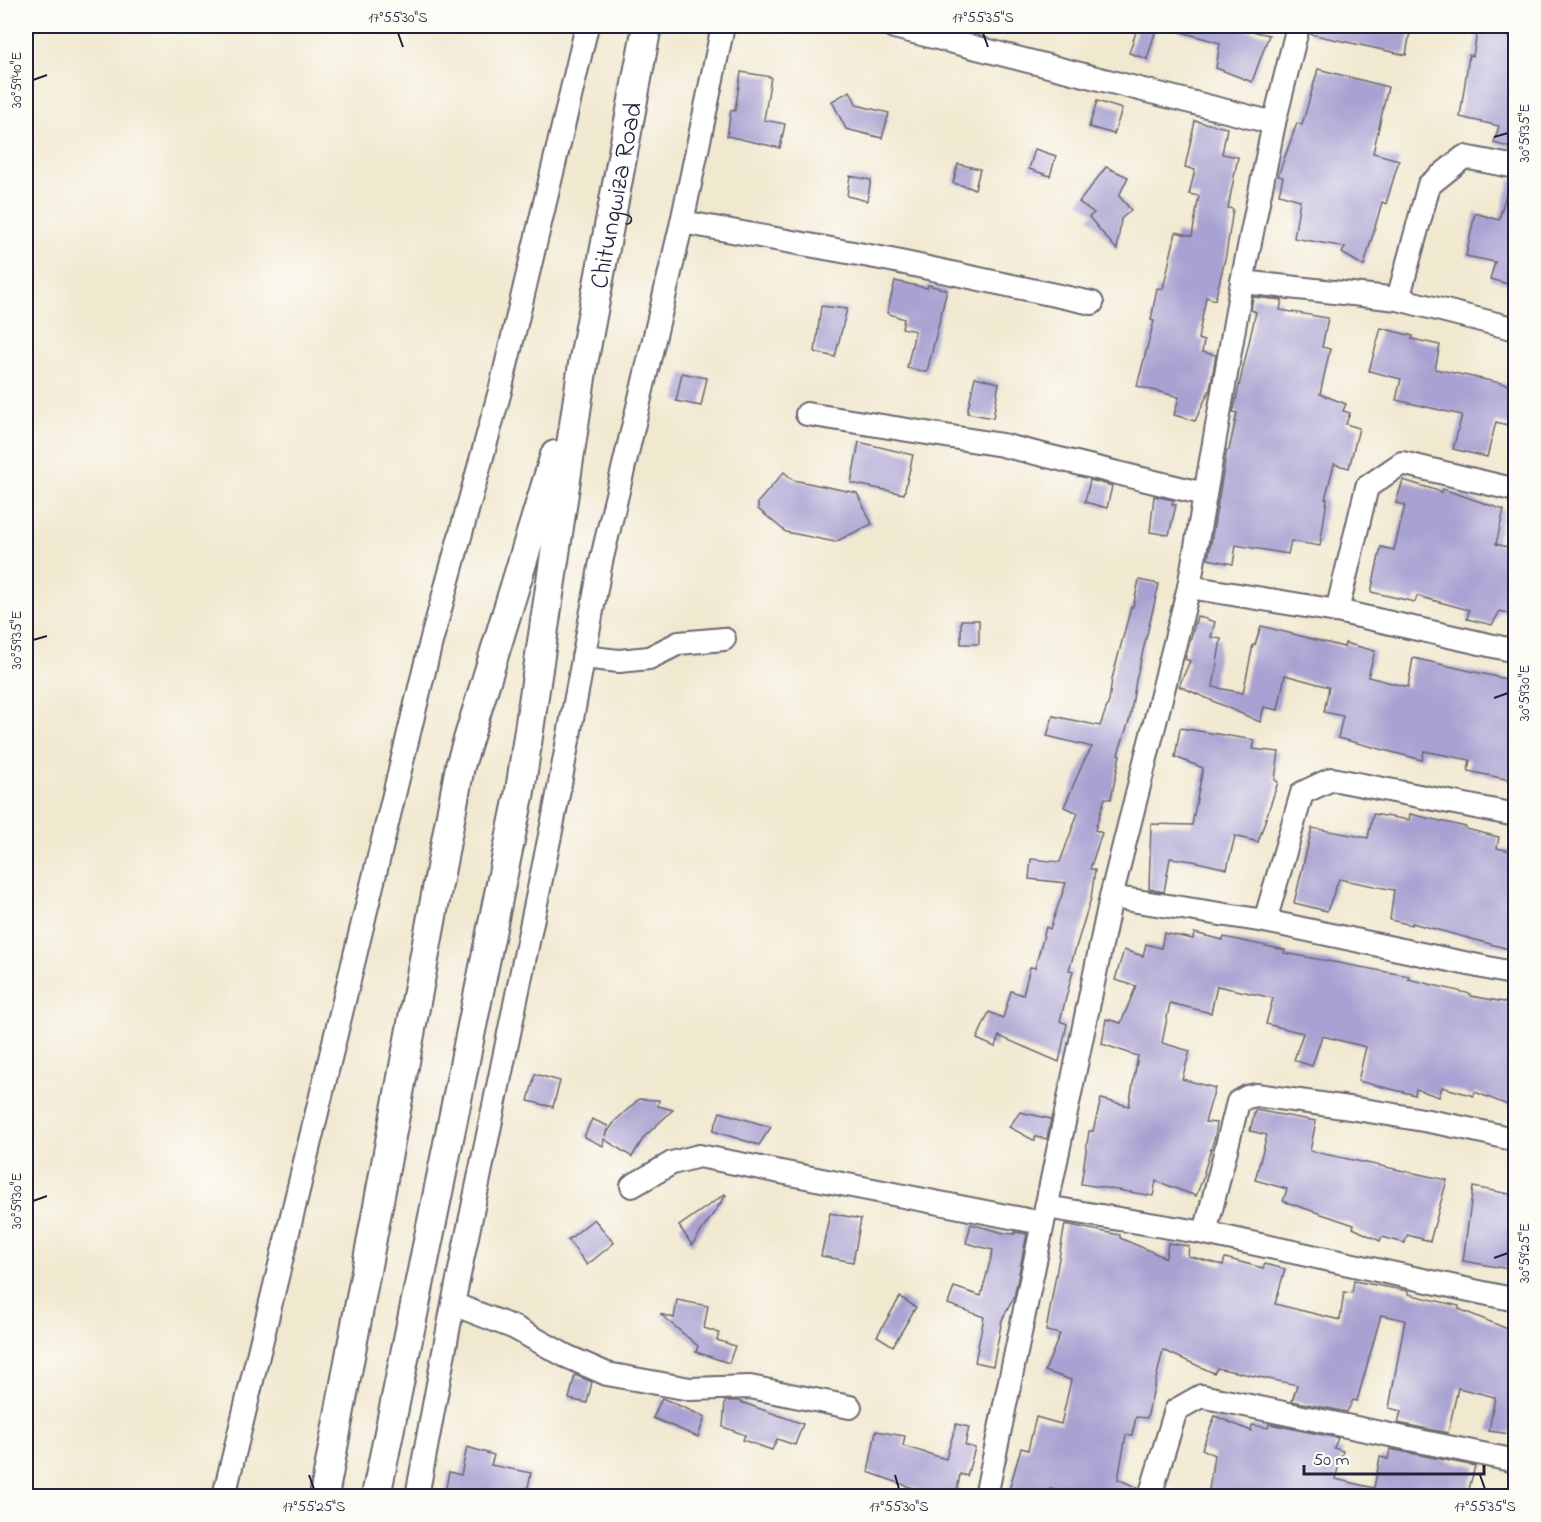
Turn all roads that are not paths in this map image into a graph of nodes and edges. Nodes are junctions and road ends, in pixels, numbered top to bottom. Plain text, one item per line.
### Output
1 (587, 26) edge
2 (647, 26) edge
3 (723, 26) edge
4 (1298, 26) edge
5 (894, 27) edge
6 (1274, 123) junction
7 (1515, 167) edge
8 (682, 222) junction
9 (1242, 282) junction
10 (1398, 299) junction
11 (1092, 303) dead end
12 (1515, 328) edge
13 (583, 364) junction
14 (807, 414) dead end
15 (1515, 490) edge
16 (1204, 494) junction
17 (1189, 587) junction
18 (1337, 611) junction
19 (724, 639) dead end
20 (1515, 651) edge
21 (583, 657) junction
22 (1515, 815) edge
23 (1111, 897) junction
24 (1265, 921) junction
25 (1515, 974) edge
26 (1515, 1140) edge
27 (632, 1186) dead end
28 (1044, 1215) junction
29 (1205, 1233) junction
30 (1515, 1300) edge
31 (453, 1304) junction
32 (850, 1407) dead end
33 (1515, 1461) edge
34 (224, 1497) edge
35 (324, 1497) edge
36 (376, 1497) edge
37 (417, 1497) edge
38 (986, 1497) edge
39 (1150, 1497) edge

1 - 34 street
2 - 13 main road, Chitungwiza Road
3 - 8 street
4 - 6 street
5 - 6 street
6 - 9 street
7 - 10 street
8 - 11 street
8 - 21 street
9 - 10 street
9 - 16 street
10 - 12 street
13 - 35 main road
13 - 36 main road
14 - 16 street
15 - 18 street
16 - 17 street
17 - 18 street
17 - 23 street
18 - 20 street
19 - 21 street
21 - 31 street
22 - 24 street
23 - 24 street
23 - 28 street
24 - 25 street
26 - 29 street
27 - 28 street
28 - 29 street
28 - 38 street
29 - 30 street
31 - 32 street
31 - 37 street
33 - 39 street

